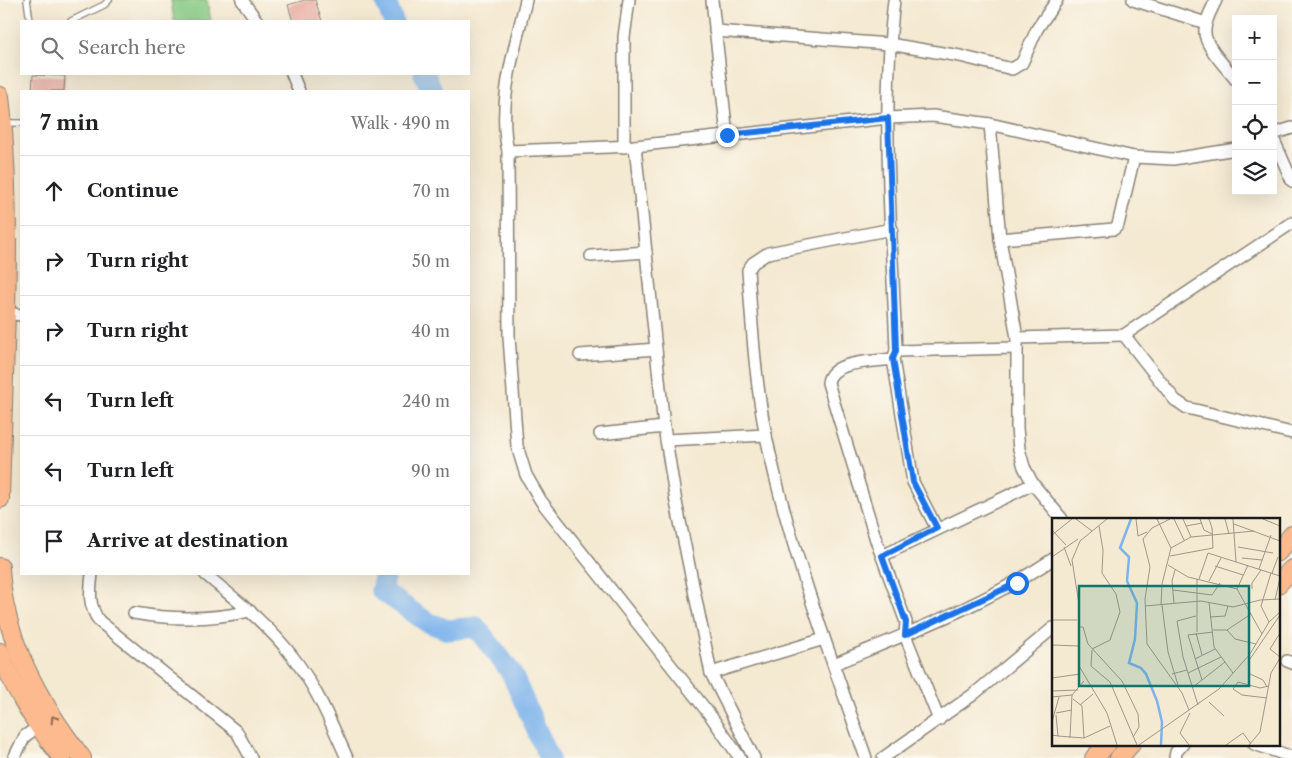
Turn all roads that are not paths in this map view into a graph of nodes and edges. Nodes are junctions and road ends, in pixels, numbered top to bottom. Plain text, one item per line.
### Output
1 (27, 0) edge
2 (109, 0) edge
3 (242, 0) edge
4 (526, 0) edge
5 (629, 0) edge
6 (712, 0) edge
7 (894, 0) edge
8 (1057, 0) edge
9 (1133, 0) edge
10 (1216, 0) edge
11 (30, 20) edge
12 (74, 20) edge
13 (256, 20) edge
14 (1206, 23) junction
15 (715, 31) junction
16 (889, 44) junction
17 (292, 75) edge
18 (1232, 75) edge
19 (299, 90) edge
20 (0, 96) edge
21 (888, 118) junction
22 (20, 122) edge
23 (3, 124) junction
24 (990, 124) junction
25 (1292, 128) edge
26 (1277, 134) edge
27 (727, 135) junction
28 (1277, 145) edge
29 (629, 146) junction
30 (1232, 150) edge
31 (508, 151) junction
32 (1134, 156) junction
33 (1292, 181) edge
34 (1292, 222) edge
35 (892, 229) junction
36 (1000, 239) junction
37 (646, 252) junction
38 (591, 256) dead end
39 (13, 314) edge
40 (1124, 335) junction
41 (1017, 343) junction
42 (656, 349) junction
43 (580, 355) dead end
44 (895, 355) junction
45 (664, 427) junction
46 (1292, 433) edge
47 (600, 434) dead end
48 (766, 435) junction
49 (666, 440) junction
50 (0, 454) edge
51 (1033, 484) junction
52 (0, 499) edge
53 (1061, 518) edge
54 (937, 528) junction
55 (1292, 535) edge
56 (1280, 550) edge
57 (882, 556) junction
58 (1052, 559) edge
59 (0, 567) edge
60 (1292, 569) edge
61 (92, 575) edge
62 (206, 575) edge
63 (1280, 582) edge
64 (250, 611) junction
65 (134, 612) dead end
66 (1052, 629) edge
67 (905, 635) junction
68 (824, 638) junction
69 (0, 652) edge
70 (834, 664) junction
71 (711, 674) junction
72 (4, 677) edge
73 (939, 720) junction
74 (38, 727) junction
75 (1105, 746) edge
76 (1129, 746) edge
77 (1181, 746) edge
78 (1260, 746) edge
79 (1292, 757) edge
80 (14, 758) edge
81 (62, 758) edge
82 (82, 758) edge
83 (251, 758) edge
84 (347, 758) edge
85 (740, 758) edge
86 (754, 758) edge
87 (866, 758) edge
88 (883, 758) edge
89 (1094, 758) edge
90 (1120, 758) edge
91 (1175, 758) edge

1 - 11 lane
2 - 12 lane
3 - 13 street
4 - 31 street
5 - 29 street
6 - 15 street
7 - 16 street
8 - 16 street
9 - 14 street
10 - 14 street
14 - 18 street
15 - 16 street
15 - 27 street
16 - 21 street
17 - 19 street
20 - 23 main road
21 - 24 street
21 - 27 street
21 - 35 street
22 - 23 lane
23 - 39 main road
24 - 32 street
24 - 36 street
25 - 26 street
27 - 29 street
28 - 33 street
29 - 31 street
29 - 37 street
30 - 32 street
31 - 85 street
32 - 36 street
34 - 40 street
35 - 44 street
35 - 48 street
36 - 41 street
37 - 38 street
37 - 42 street
39 - 50 main road
40 - 41 street
40 - 46 street
41 - 44 street
41 - 51 street
42 - 43 street
42 - 45 street
44 - 54 street
44 - 57 street
45 - 47 street
45 - 49 street
48 - 49 street
48 - 68 street
49 - 71 street
50 - 52 main road
51 - 53 street
51 - 54 street
54 - 57 street
55 - 56 main road
57 - 67 street
58 - 67 street
82 -> 59 main road
60 - 63 main road
61 - 83 street
62 - 64 street
64 - 65 street
64 - 84 street
66 - 73 street
67 - 70 street
67 - 73 street
68 - 70 street
68 - 71 street
69 - 72 main road
70 - 87 street
71 - 86 street
72 - 74 main road
73 - 88 street
74 - 80 street
74 - 81 main road
75 - 89 main road
76 - 90 main road
77 - 91 street
78 - 79 street

